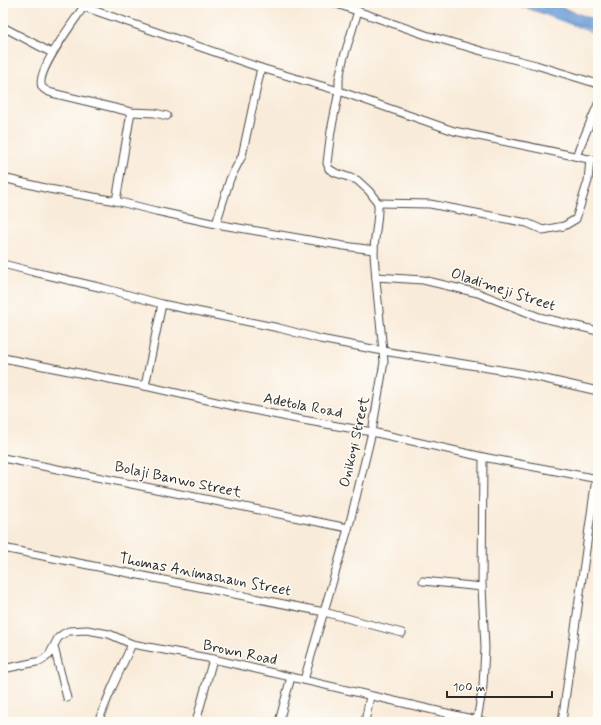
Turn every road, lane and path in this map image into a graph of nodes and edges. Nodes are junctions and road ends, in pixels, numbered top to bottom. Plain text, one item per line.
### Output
1 (334, 3) edge
2 (85, 5) edge
3 (358, 11) junction
4 (3, 27) edge
5 (52, 53) junction
6 (261, 68) junction
7 (598, 84) edge
8 (339, 91) junction
9 (598, 104) edge
10 (131, 112) junction
11 (167, 116) dead end
12 (576, 156) junction
13 (590, 159) junction
14 (598, 161) edge
15 (3, 178) edge
16 (116, 201) junction
17 (378, 203) junction
18 (216, 224) junction
19 (374, 250) junction
20 (3, 264) edge
21 (376, 276) junction
22 (162, 304) junction
23 (598, 331) edge
24 (383, 351) junction
25 (3, 358) edge
26 (145, 386) junction
27 (598, 391) edge
28 (372, 432) junction
29 (483, 457) junction
30 (3, 458) edge
31 (597, 478) edge
32 (348, 528) junction
33 (3, 548) edge
34 (423, 581) dead end
35 (482, 587) junction
36 (324, 612) junction
37 (402, 633) dead end
38 (132, 644) junction
39 (54, 647) junction
40 (213, 659) junction
41 (3, 669) edge
42 (291, 677) junction
43 (304, 680) junction
44 (370, 696) junction
45 (67, 698) dead end
46 (476, 720) junction
47 (98, 722) edge
48 (196, 722) edge
49 (279, 722) edge
50 (365, 722) edge
51 (485, 722) edge
52 (562, 722) edge

1 - 3 street
2 - 5 street
2 - 6 street
3 - 7 street
3 - 8 street
4 - 5 street
5 - 10 street
6 - 8 street
6 - 18 street
8 - 12 street
8 - 17 street
9 - 12 street
10 - 11 street
10 - 16 street
12 - 13 street
13 - 14 street
13 - 17 street
15 - 16 street
16 - 18 street
17 - 19 street, Onikoyi Street
18 - 19 street
19 - 21 street, Onikoyi Street
20 - 22 street
21 - 23 street, Oladimeji Street
21 - 24 street, Onikoyi Street
22 - 24 street
22 - 26 street
24 - 27 street
24 - 28 street, Onikoyi Street
25 - 26 street, Adetola Road
26 - 28 street, Adetola Road
28 - 29 street, Adetola Road
28 - 32 street, Onikoyi Street
29 - 31 street, Adetola Road
29 - 35 street
30 - 32 street, Bolaji Banwo Street
31 - 52 street
32 - 36 street, Onikoyi Street
33 - 36 street, Thomas Animashaun Street
34 - 35 street
35 - 46 street
36 - 37 street, Thomas Animashaun Street
36 - 43 street, Onikoyi Street
38 - 39 street, Brown Road
38 - 40 street, Brown Road
38 - 47 street
39 - 41 street, Brown Road
39 - 45 street
40 - 42 street, Brown Road
40 - 48 street
42 - 43 street, Brown Road
42 - 49 street
43 - 44 street, Brown Road
44 - 46 street, Brown Road
44 - 50 street
46 - 51 street, Brown Road

